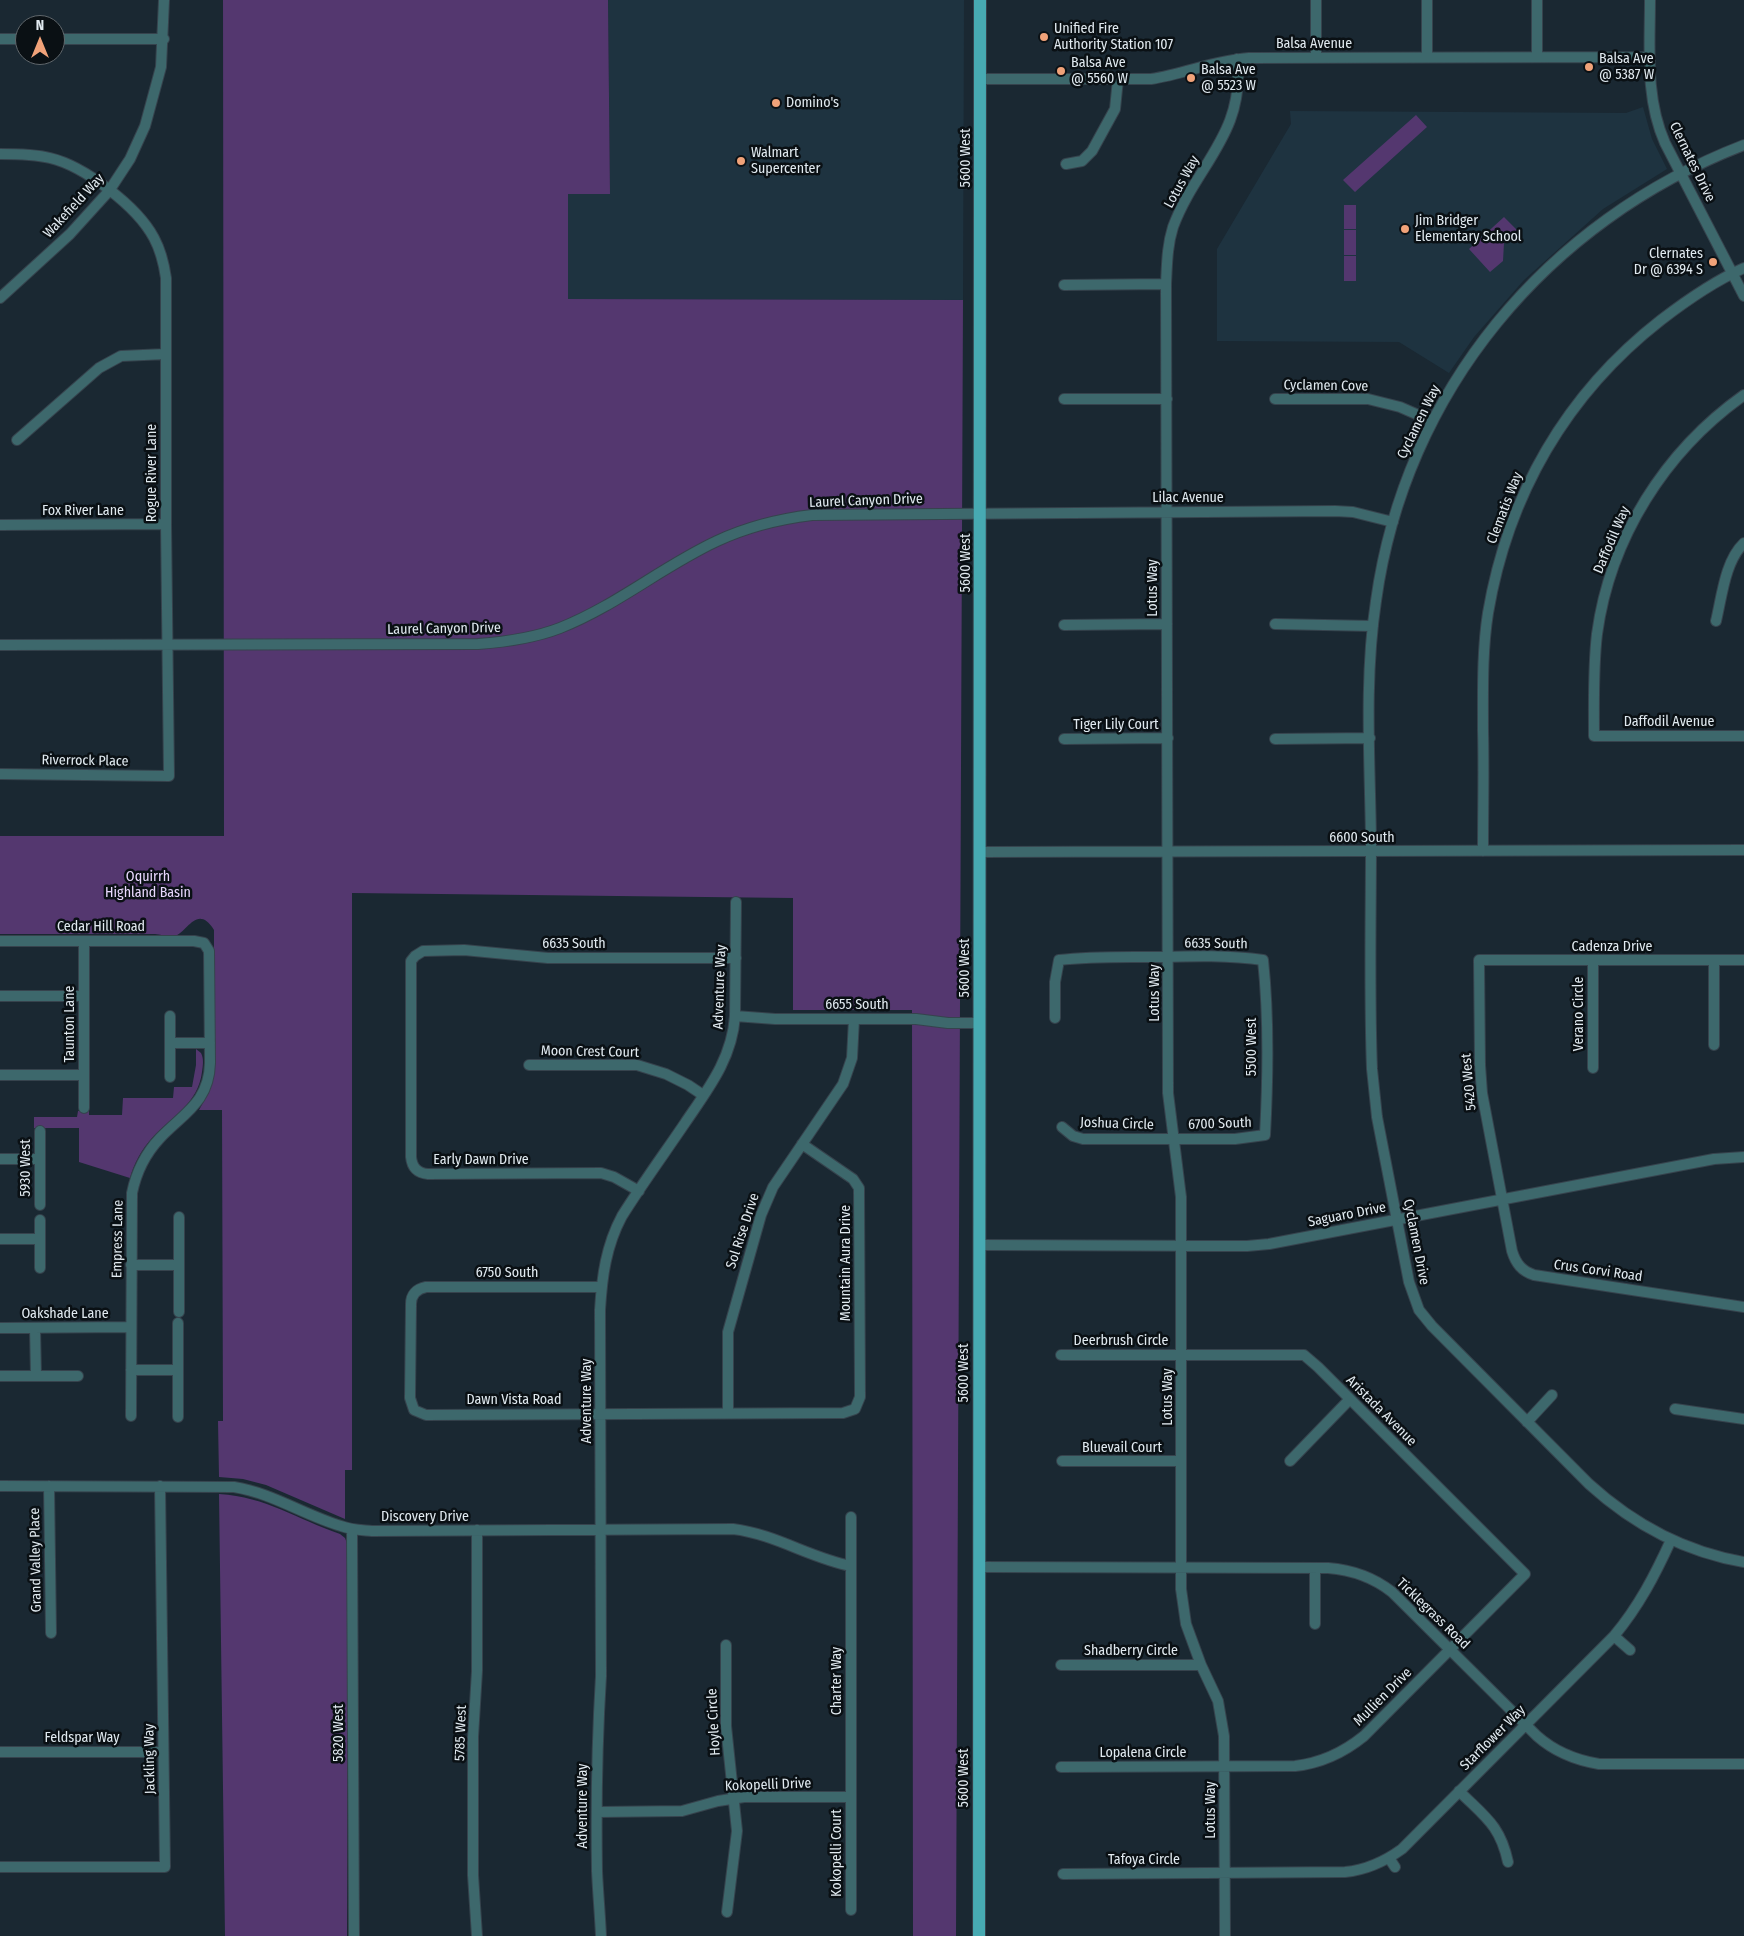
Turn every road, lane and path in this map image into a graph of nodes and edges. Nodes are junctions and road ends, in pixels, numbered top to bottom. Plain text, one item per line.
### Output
1 (164, 0) edge
2 (980, 0) edge
3 (1316, 0) edge
4 (1427, 0) edge
5 (1537, 0) edge
6 (1650, 0) edge
7 (0, 39) edge
8 (15, 39) edge
9 (65, 39) edge
10 (164, 39) junction
11 (1427, 57) junction
12 (1537, 57) junction
13 (1650, 57) junction
14 (1237, 58) junction
15 (1316, 58) junction
16 (981, 79) junction
17 (1118, 80) junction
18 (1744, 145) edge
19 (0, 154) edge
20 (1066, 164) dead end
21 (1681, 173) junction
22 (110, 191) junction
23 (1744, 268) edge
24 (1732, 273) junction
25 (1166, 284) junction
26 (1064, 285) dead end
27 (1744, 296) edge
28 (0, 298) edge
29 (166, 354) junction
30 (1744, 395) edge
31 (1167, 399) junction
32 (1275, 399) dead end
33 (1064, 400) dead end
34 (1432, 421) junction
35 (17, 440) dead end
36 (981, 512) junction
37 (1167, 512) junction
38 (1393, 522) junction
39 (166, 524) junction
40 (0, 525) edge
41 (1744, 543) edge
42 (1716, 621) dead end
43 (1167, 624) junction
44 (1275, 624) dead end
45 (1064, 625) dead end
46 (1373, 626) junction
47 (0, 645) edge
48 (167, 645) junction
49 (1594, 736) joint
50 (1744, 736) edge
51 (1168, 738) junction
52 (1370, 738) junction
53 (1064, 739) dead end
54 (1275, 739) dead end
55 (0, 774) edge
56 (169, 776) joint
57 (1744, 850) edge
58 (1371, 851) junction
59 (1483, 851) junction
60 (980, 852) junction
61 (1168, 852) junction
62 (736, 902) dead end
63 (0, 941) edge
64 (84, 941) junction
65 (201, 941) joint
66 (0, 946) edge
67 (415, 956) joint
68 (1168, 956) junction
69 (736, 958) junction
70 (1264, 960) joint
71 (1480, 960) joint
72 (1593, 960) junction
73 (1714, 960) junction
74 (1744, 960) edge
75 (0, 996) edge
76 (84, 996) junction
77 (170, 1016) dead end
78 (735, 1016) junction
79 (1055, 1018) dead end
80 (854, 1019) junction
81 (980, 1023) junction
82 (170, 1043) junction
83 (210, 1043) junction
84 (1714, 1045) dead end
85 (529, 1065) dead end
86 (1593, 1068) dead end
87 (0, 1075) edge
88 (84, 1075) junction
89 (170, 1077) dead end
90 (704, 1095) junction
91 (84, 1108) dead end
92 (1062, 1127) dead end
93 (40, 1132) dead end
94 (1264, 1135) joint
95 (1176, 1139) junction
96 (802, 1144) junction
97 (1744, 1157) edge
98 (0, 1159) edge
99 (40, 1159) junction
100 (639, 1191) junction
101 (1502, 1200) junction
102 (40, 1205) dead end
103 (179, 1217) dead end
104 (40, 1220) dead end
105 (1397, 1220) junction
106 (40, 1239) junction
107 (0, 1240) edge
108 (980, 1245) junction
109 (1182, 1246) junction
110 (131, 1265) junction
111 (179, 1265) junction
112 (40, 1268) dead end
113 (601, 1287) junction
114 (415, 1292) joint
115 (1744, 1307) edge
116 (131, 1327) junction
117 (0, 1328) edge
118 (35, 1328) junction
119 (1181, 1354) junction
120 (1061, 1355) dead end
121 (131, 1370) junction
122 (178, 1370) junction
123 (0, 1376) edge
124 (36, 1376) junction
125 (78, 1376) dead end
126 (1552, 1395) dead end
127 (1350, 1399) junction
128 (855, 1409) joint
129 (1675, 1409) dead end
130 (728, 1413) junction
131 (601, 1414) junction
132 (131, 1416) dead end
133 (178, 1417) dead end
134 (1744, 1419) edge
135 (1527, 1422) junction
136 (1062, 1461) dead end
137 (1181, 1461) junction
138 (1290, 1461) dead end
139 (0, 1486) edge
140 (49, 1486) junction
141 (160, 1486) junction
142 (851, 1517) dead end
143 (352, 1529) junction
144 (477, 1530) junction
145 (601, 1530) junction
146 (1671, 1540) junction
147 (1744, 1562) edge
148 (851, 1566) junction
149 (979, 1567) junction
150 (1182, 1567) junction
151 (1315, 1568) junction
152 (1525, 1574) joint
153 (1315, 1624) dead end
154 (51, 1633) dead end
155 (1614, 1636) junction
156 (726, 1645) dead end
157 (1450, 1650) junction
158 (1630, 1650) dead end
159 (1061, 1665) dead end
160 (1201, 1665) junction
161 (1525, 1725) junction
162 (0, 1752) edge
163 (163, 1752) junction
164 (1744, 1764) edge
165 (1061, 1767) dead end
166 (1225, 1767) junction
167 (1459, 1791) junction
168 (851, 1797) junction
169 (734, 1798) junction
170 (597, 1812) junction
171 (1389, 1858) junction
172 (1508, 1862) dead end
173 (0, 1867) edge
174 (1395, 1867) dead end
175 (1225, 1873) junction
176 (1063, 1874) dead end
177 (851, 1910) dead end
178 (726, 1912) dead end
179 (354, 1936) edge
180 (477, 1936) edge
181 (601, 1936) edge
182 (979, 1936) edge
183 (1225, 1936) edge

1 - 10 street, Wakefield Way
2 - 16 main road, 5600 West
3 - 15 street
4 - 11 street
5 - 12 street
6 - 13 street, Clernates Drive
7 - 8 street
9 - 10 street
10 - 22 street, Wakefield Way
11 - 12 street, Balsa Avenue
11 - 15 street, Balsa Avenue
12 - 13 street, Balsa Avenue
13 - 21 street, Clernates Drive
14 - 15 street, Balsa Avenue
14 - 17 street, Balsa Avenue
14 - 25 street, Lotus Way
16 - 17 street, Balsa Avenue
16 - 36 main road, 5600 West
17 - 20 street
18 - 21 street, Cyclamen Way
19 - 22 street, Rogue River Lane
21 - 24 street, Clernates Drive
21 - 34 street, Cyclamen Way
22 - 28 street, Wakefield Way
22 - 29 street, Rogue River Lane
23 - 24 street, Clematis Way
24 - 27 street, Clernates Drive
24 - 59 street, Clematis Way
25 - 26 street
25 - 31 street, Lotus Way
29 - 35 street
29 - 39 street, Rogue River Lane
30 - 49 street, Daffodil Way
31 - 33 street
31 - 37 street, Lotus Way
32 - 34 street, Cyclamen Cove
34 - 38 street, Cyclamen Way
36 - 37 street, Lilac Avenue
36 - 48 street, Laurel Canyon Drive
36 - 60 main road, 5600 West
37 - 38 street, Lilac Avenue
37 - 43 street, Lotus Way
38 - 46 street, Cyclamen Way
39 - 40 street, Fox River Lane
39 - 48 street, Rogue River Lane
41 - 42 street
43 - 45 street
43 - 51 street, Lotus Way
44 - 46 street
46 - 52 street, Cyclamen Way
47 - 48 street, Laurel Canyon Drive
48 - 56 street, Rogue River Lane
49 - 50 street, Daffodil Avenue
51 - 53 street, Tiger Lily Court
51 - 61 street, Lotus Way
52 - 54 street
52 - 58 street, Cyclamen Way
55 - 56 street, Riverrock Place
57 - 59 street, 6600 South
58 - 59 street, 6600 South
58 - 61 street, 6600 South
58 - 105 street, Cyclamen Drive
60 - 61 street, 6600 South
60 - 81 main road, 5600 West
61 - 68 street, Lotus Way
62 - 69 street, Adventure Way
63 - 64 street, Cedar Hill Road
63 - 66 street
64 - 65 street, Cedar Hill Road
64 - 76 street, Taunton Lane
65 - 83 street, Empress Lane
67 - 69 street, 6635 South
67 - 100 street, Early Dawn Drive
68 - 70 street, 6635 South
68 - 79 street, 6635 South
68 - 95 street, Lotus Way
69 - 78 street, Adventure Way
70 - 94 street, 5500 West
71 - 72 street, Cadenza Drive
71 - 101 street, 5420 West
72 - 73 street, Cadenza Drive
72 - 86 street, Verano Circle
73 - 74 street, Cadenza Drive
73 - 84 street
75 - 76 street
76 - 88 street, Taunton Lane
77 - 82 street
78 - 80 street, 6655 South
78 - 90 street, Adventure Way
80 - 81 street, 6655 South
80 - 96 street, Sol Rise Drive
81 - 108 main road, 5600 West
82 - 83 street
82 - 89 street
83 - 110 street, Empress Lane
85 - 90 street, Moon Crest Court
87 - 88 street
88 - 91 street, Taunton Lane
90 - 100 street, Adventure Way
92 - 95 street, Joshua Circle
93 - 99 street, 5930 West
94 - 95 street, 6700 South
95 - 109 street, Lotus Way
96 - 128 street, Mountain Aura Drive
96 - 130 street, Sol Rise Drive
97 - 101 street, Saguaro Drive
98 - 99 street
99 - 102 street, 5930 West
100 - 113 street, Adventure Way
101 - 105 street, Saguaro Drive
101 - 115 street, Crus Corvi Road
103 - 111 street
104 - 106 street
105 - 109 street, Saguaro Drive
105 - 135 street, Cyclamen Drive
106 - 107 street
106 - 112 street
108 - 109 street, Saguaro Drive
108 - 149 main road, 5600 West
109 - 119 street, Lotus Way
110 - 111 street
110 - 116 street, Empress Lane
111 - 122 street
113 - 114 street, 6750 South
113 - 131 street, Adventure Way
114 - 131 street, Dawn Vista Road
116 - 118 street, Oakshade Lane
116 - 121 street, Empress Lane
117 - 118 street, Oakshade Lane
118 - 124 street
119 - 120 street, Deerbrush Circle
119 - 127 street, Aristada Avenue
119 - 137 street, Lotus Way
121 - 122 street
121 - 132 street, Empress Lane
122 - 133 street
123 - 124 street
124 - 125 street
126 - 135 street
127 - 138 street
127 - 152 street, Aristada Avenue
128 - 130 street, Dawn Vista Road
129 - 134 street
130 - 131 street, Dawn Vista Road
131 - 145 street, Adventure Way
135 - 146 street, Cyclamen Drive
136 - 137 street, Bluevail Court
137 - 150 street, Lotus Way
139 - 140 street, Discovery Drive
140 - 141 street, Discovery Drive
140 - 154 street, Grand Valley Place
141 - 143 street, Discovery Drive
141 - 163 street, Jackling Way
142 - 148 street, Charter Way
143 - 144 street, Discovery Drive
143 - 179 street, 5820 West
144 - 145 street, Discovery Drive
144 - 180 street, 5785 West
145 - 148 street, Discovery Drive
145 - 170 street, Adventure Way
146 - 147 street, Cyclamen Drive
146 - 155 street, Starflower Way
148 - 168 street, Charter Way
149 - 150 street, Ticklegrass Road
149 - 182 main road, 5600 West
150 - 151 street, Ticklegrass Road
150 - 160 street, Lotus Way
151 - 153 street
151 - 157 street, Ticklegrass Road
152 - 157 street, Mullien Drive
155 - 158 street
155 - 161 street, Starflower Way
156 - 169 street, Hoyle Circle
157 - 161 street, Ticklegrass Road
157 - 166 street, Mullien Drive
159 - 160 street, Shadberry Circle
160 - 166 street, Lotus Way
161 - 164 street, Ticklegrass Road
161 - 167 street, Starflower Way
162 - 163 street, Feldspar Way
163 - 173 street, Jackling Way
165 - 166 street, Lopalena Circle
166 - 175 street, Lotus Way
167 - 171 street, Starflower Way
167 - 172 street
168 - 169 street, Kokopelli Drive
168 - 177 street, Kokopelli Court
169 - 170 street, Kokopelli Drive
169 - 178 street, Hoyle Circle
170 - 181 street, Adventure Way
171 - 174 street
171 - 175 street, Starflower Way
175 - 176 street, Tafoya Circle
175 - 183 street, Lotus Way

